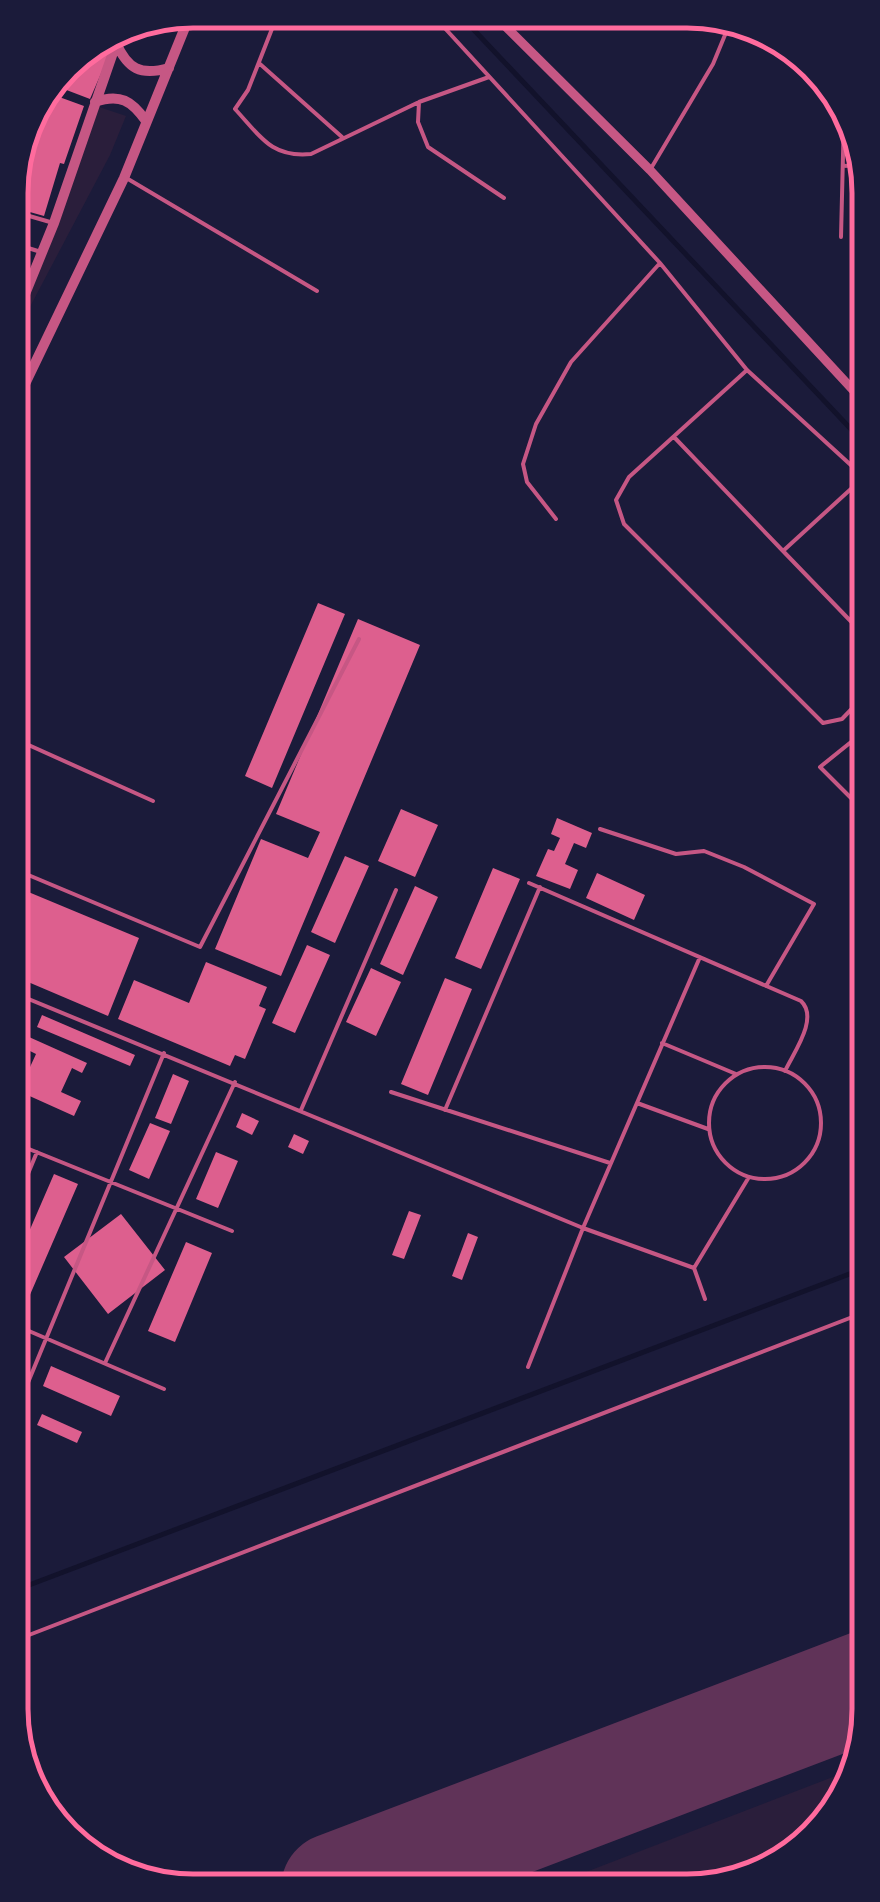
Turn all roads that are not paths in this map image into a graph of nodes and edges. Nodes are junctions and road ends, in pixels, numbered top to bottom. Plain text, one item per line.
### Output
1 (272, 28) edge
2 (445, 28) edge
3 (510, 28) edge
4 (184, 29) edge
5 (726, 33) edge
6 (119, 45) edge
7 (114, 48) edge
8 (258, 62) junction
9 (168, 68) junction
10 (489, 77) junction
11 (95, 102) junction
12 (419, 102) junction
13 (146, 121) junction
14 (342, 137) junction
15 (843, 138) edge
16 (842, 166) junction
17 (850, 166) edge
18 (650, 170) junction
19 (124, 178) junction
20 (504, 198) dead end
21 (28, 216) edge
22 (54, 223) junction
23 (841, 238) dead end
24 (28, 248) edge
25 (42, 252) junction
26 (660, 264) junction
27 (28, 287) edge
28 (317, 292) dead end
29 (747, 370) junction
30 (28, 378) edge
31 (852, 391) edge
32 (674, 437) junction
33 (852, 466) edge
34 (852, 490) edge
35 (556, 519) dead end
36 (783, 551) junction
37 (852, 622) edge
38 (359, 639) dead end
39 (852, 709) edge
40 (852, 741) edge
41 (28, 745) edge
42 (852, 800) edge
43 (153, 801) dead end
44 (600, 829) dead end
45 (28, 875) edge
46 (530, 883) dead end
47 (540, 888) junction
48 (396, 890) dead end
49 (700, 956) junction
50 (766, 986) junction
51 (28, 999) edge
52 (662, 1044) junction
53 (164, 1054) junction
54 (785, 1071) junction
55 (736, 1074) junction
56 (234, 1082) junction
57 (392, 1092) dead end
58 (637, 1102) junction
59 (301, 1110) junction
60 (445, 1110) junction
61 (710, 1130) junction
62 (28, 1148) edge
63 (37, 1152) junction
64 (612, 1163) junction
65 (28, 1174) edge
66 (749, 1177) junction
67 (111, 1182) junction
68 (176, 1208) junction
69 (584, 1228) junction
70 (232, 1231) dead end
71 (694, 1268) junction
72 (704, 1298) dead end
73 (852, 1317) edge
74 (28, 1330) edge
75 (46, 1338) junction
76 (105, 1364) junction
77 (528, 1367) dead end
78 (28, 1382) edge
79 (164, 1388) dead end
80 (28, 1635) edge

1 - 8 lane
2 - 10 lane
3 - 18 street
4 - 9 street
5 - 18 lane
6 - 9 street
7 - 11 street
8 - 14 lane
8 - 14 lane
9 - 13 street
10 - 12 lane
10 - 26 lane
11 - 13 street
11 - 22 street
12 - 14 lane
12 - 20 lane
13 - 19 street
15 - 16 lane
16 - 17 lane
16 - 23 lane
18 - 31 street
19 - 28 lane
19 - 30 street
21 - 22 lane
22 - 25 street
24 - 25 lane
25 - 27 street
26 - 29 lane
26 - 35 lane
29 - 32 lane
29 - 33 lane
32 - 36 lane
32 - 39 lane
34 - 36 lane
36 - 37 lane
38 - 45 lane
40 - 42 lane
41 - 43 lane
44 - 50 lane
46 - 47 lane
47 - 49 lane
47 - 60 lane
48 - 59 lane
49 - 50 lane
49 - 52 lane
50 - 54 lane
51 - 53 lane
52 - 55 lane
52 - 58 lane
53 - 56 lane
53 - 67 lane
54 - 55 lane
54 - 66 lane
55 - 61 lane
56 - 59 lane
56 - 68 lane
57 - 60 lane
58 - 61 lane
58 - 64 lane
59 - 69 lane
60 - 64 lane
61 - 66 lane
62 - 63 lane
63 - 65 lane
63 - 67 lane
64 - 69 lane
66 - 71 lane
67 - 68 lane
67 - 75 lane
68 - 70 lane
68 - 76 lane
69 - 71 lane
69 - 77 lane
71 - 72 lane
73 - 80 lane
74 - 75 lane
75 - 76 lane
75 - 78 lane
76 - 79 lane

